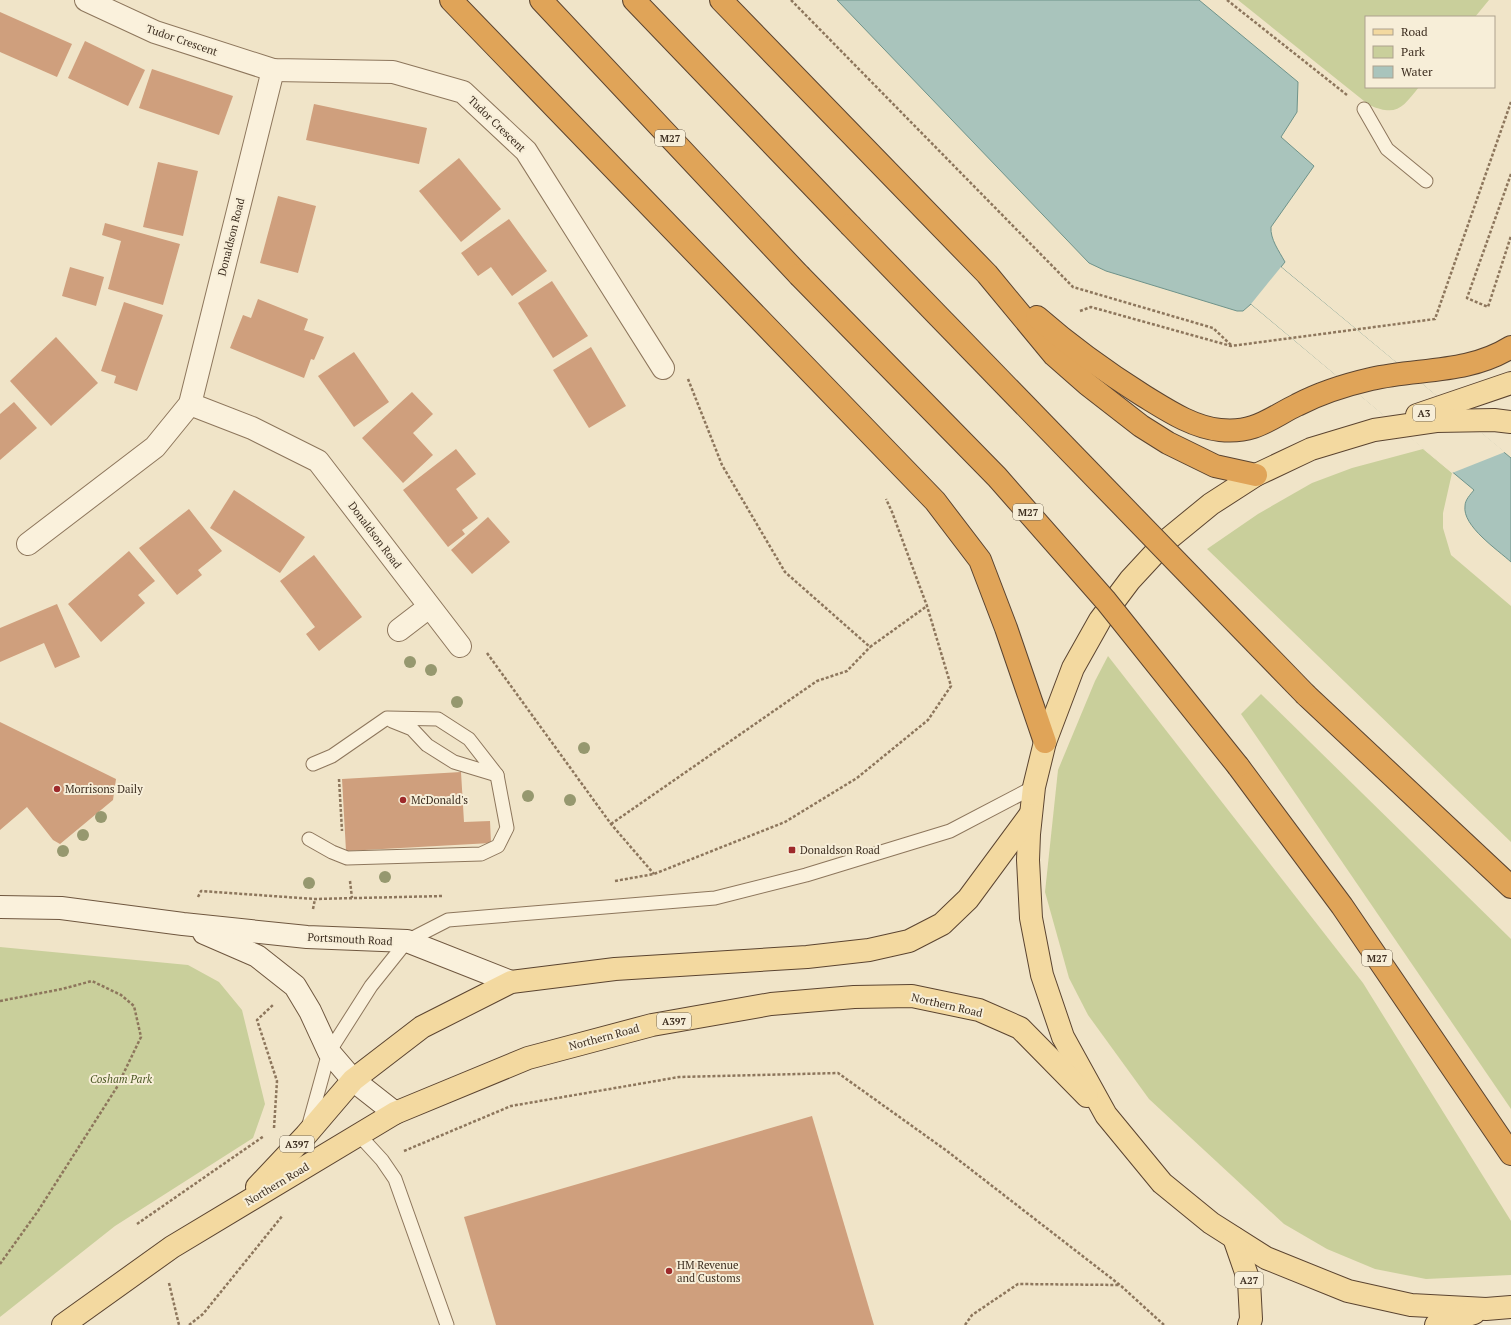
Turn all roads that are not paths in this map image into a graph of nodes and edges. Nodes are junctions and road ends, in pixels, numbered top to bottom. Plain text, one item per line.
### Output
1 (86, 0) edge
2 (451, 0) edge
3 (541, 0) edge
4 (634, 0) edge
5 (721, 0) edge
6 (273, 70) junction
7 (1364, 109) road end
8 (1426, 182) dead end
9 (987, 274) junction
10 (1511, 347) edge
11 (664, 368) road end
12 (1511, 383) edge
13 (190, 404) junction
14 (1502, 421) edge
15 (1374, 430) junction
16 (1256, 475) junction
17 (28, 544) dead end
18 (429, 607) junction
19 (399, 630) dead end
20 (460, 646) road end
21 (387, 718) junction
22 (1045, 742) junction
23 (314, 764) dead end
24 (497, 774) junction
25 (1034, 787) junction
26 (1031, 814) junction
27 (309, 839) dead end
28 (1511, 888) edge
29 (0, 907) edge
30 (183, 924) junction
31 (407, 941) junction
32 (511, 982) junction
33 (329, 1052) junction
34 (353, 1080) junction
35 (395, 1113) junction
36 (1106, 1115) junction
37 (306, 1135) junction
38 (359, 1135) junction
39 (1511, 1154) edge
40 (239, 1206) junction
41 (1234, 1238) junction
42 (1511, 1307) edge
43 (1486, 1309) junction
44 (63, 1325) edge
45 (447, 1325) edge
46 (1249, 1325) edge
47 (1436, 1325) edge

1 - 6 street, Tudor Crescent
2 - 22 highway
3 - 39 highway, M27, bridge
4 - 28 highway, bridge
5 - 9 highway
6 - 11 street, Tudor Crescent
6 - 13 street, Donaldson Road
7 - 8 lane
9 - 10 highway
9 - 16 highway
12 - 15 main road, A3
13 - 17 street, Donaldson Road
13 - 18 street, Donaldson Road
14 - 15 main road
15 - 16 main road
16 - 22 main road
18 - 19 street
18 - 20 street, Donaldson Road
21 - 23 lane
21 - 24 lane
21 - 24 lane
22 - 25 main road
24 - 27 lane
25 - 26 main road
25 - 31 lane
26 - 32 main road, Northern Road / A397
26 - 36 main road
29 - 30 street, Portsmouth Road
30 - 31 street, Portsmouth Road
30 - 33 street, Portsmouth Road
31 - 32 street, Portsmouth Road
31 - 33 lane
32 - 34 main road, Northern Road / A397
33 - 34 street, Portsmouth Road
33 - 37 lane
34 - 35 street, Portsmouth Road
34 - 37 main road, Northern Road / A397
35 - 36 main road, Northern Road / A397
35 - 38 main road, Northern Road / A397
36 - 41 main road
37 - 40 main road, Northern Road / A397
38 - 40 main road, Northern Road / A397
38 - 45 lane
40 - 44 main road, Northern Road / A397
41 - 43 main road
41 - 46 main road, A27
42 - 43 main road
43 - 47 main road

